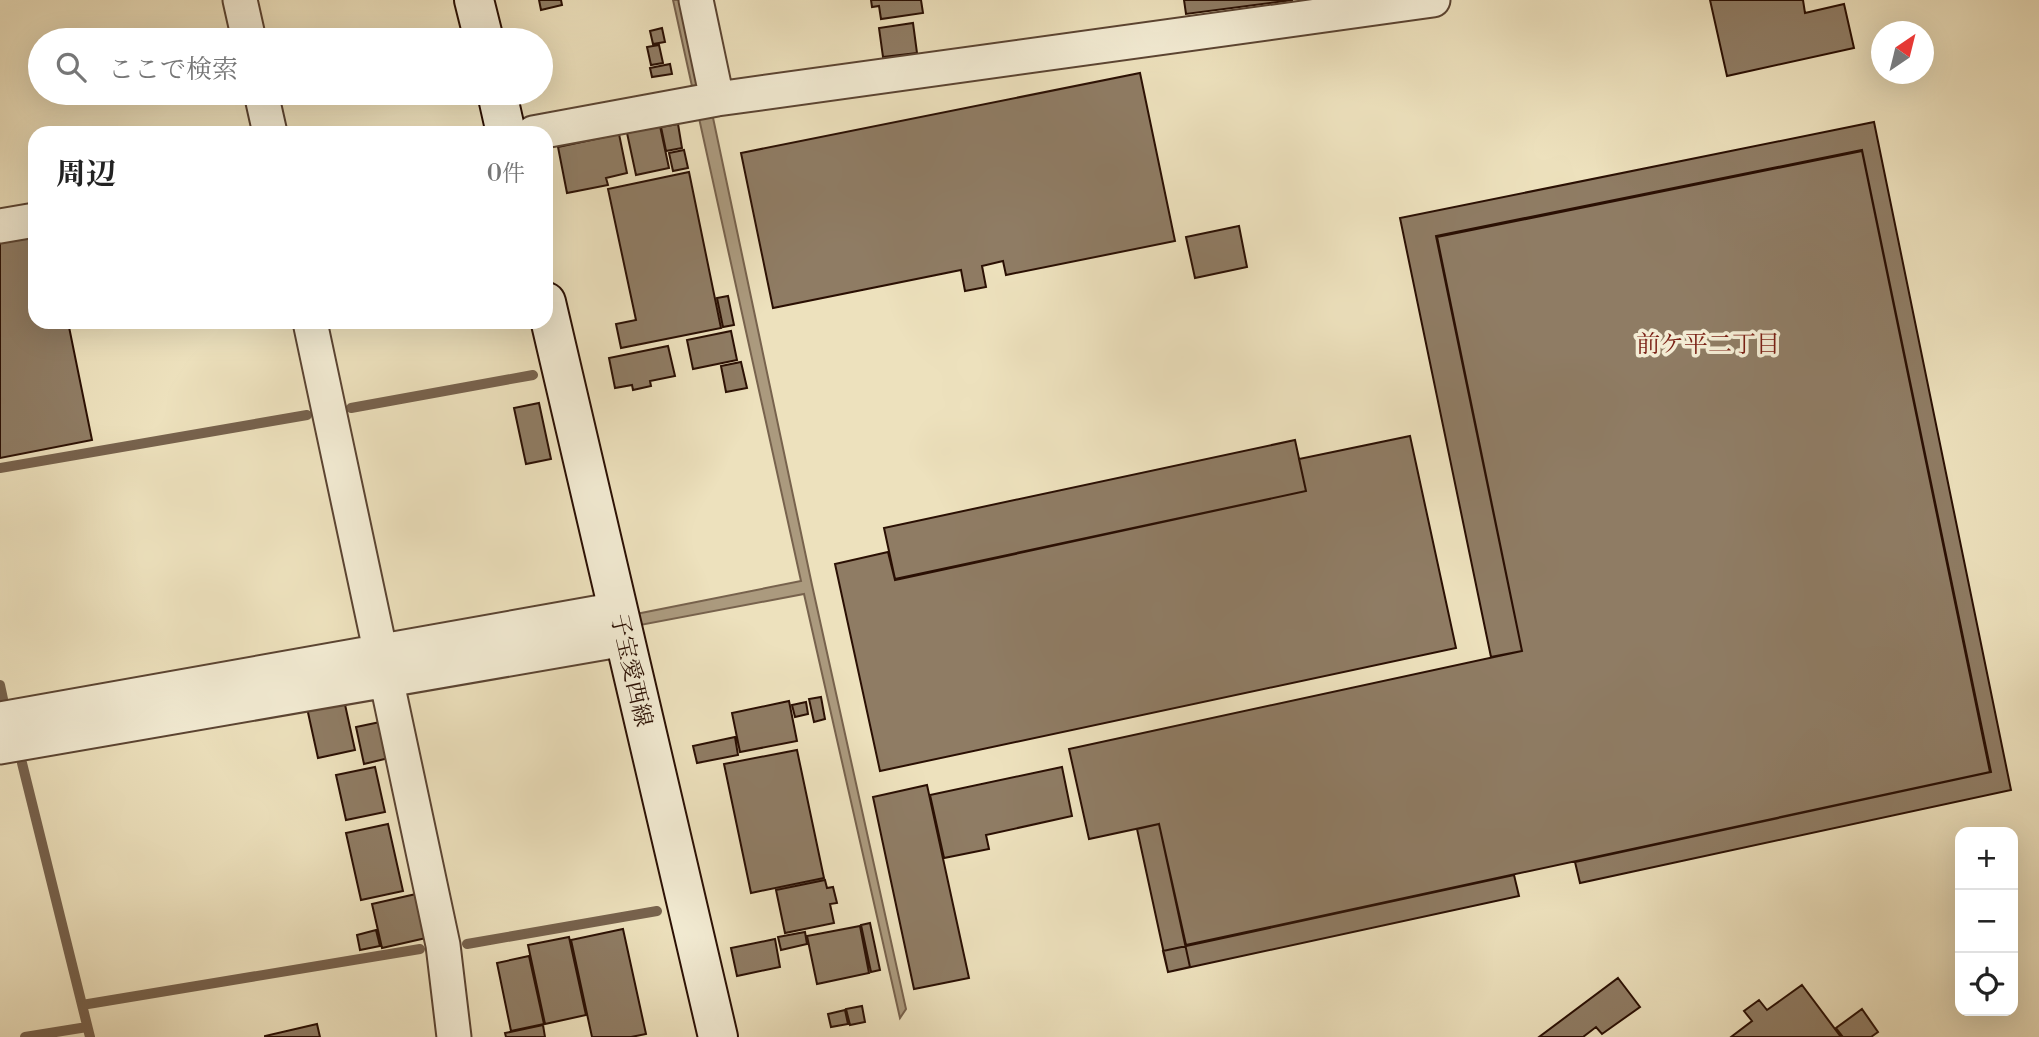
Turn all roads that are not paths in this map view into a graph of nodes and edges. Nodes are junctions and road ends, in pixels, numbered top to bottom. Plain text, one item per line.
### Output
1 (240, 0) edge
2 (474, 0) edge
3 (696, 0) edge
4 (1433, 0) edge
5 (246, 28) edge
6 (481, 28) edge
7 (704, 101) junction
8 (264, 105) edge
9 (500, 105) edge
10 (268, 126) edge
11 (504, 126) edge
12 (553, 129) edge
13 (28, 221) edge
14 (0, 226) edge
15 (312, 329) edge
16 (552, 329) edge
17 (621, 624) junction
18 (384, 666) junction
19 (0, 719) edge
20 (0, 747) edge
21 (454, 1037) edge
22 (718, 1037) edge

1 - 5 street
2 - 6 main road
3 - 7 street
4 - 7 street
7 - 12 street
8 - 10 street
9 - 11 main road
13 - 14 street
15 - 18 street
16 - 17 main road, 子宝愛西線
17 - 18 street
17 - 22 main road, 子宝愛西線
18 - 19 street
18 - 20 street
18 - 21 street

